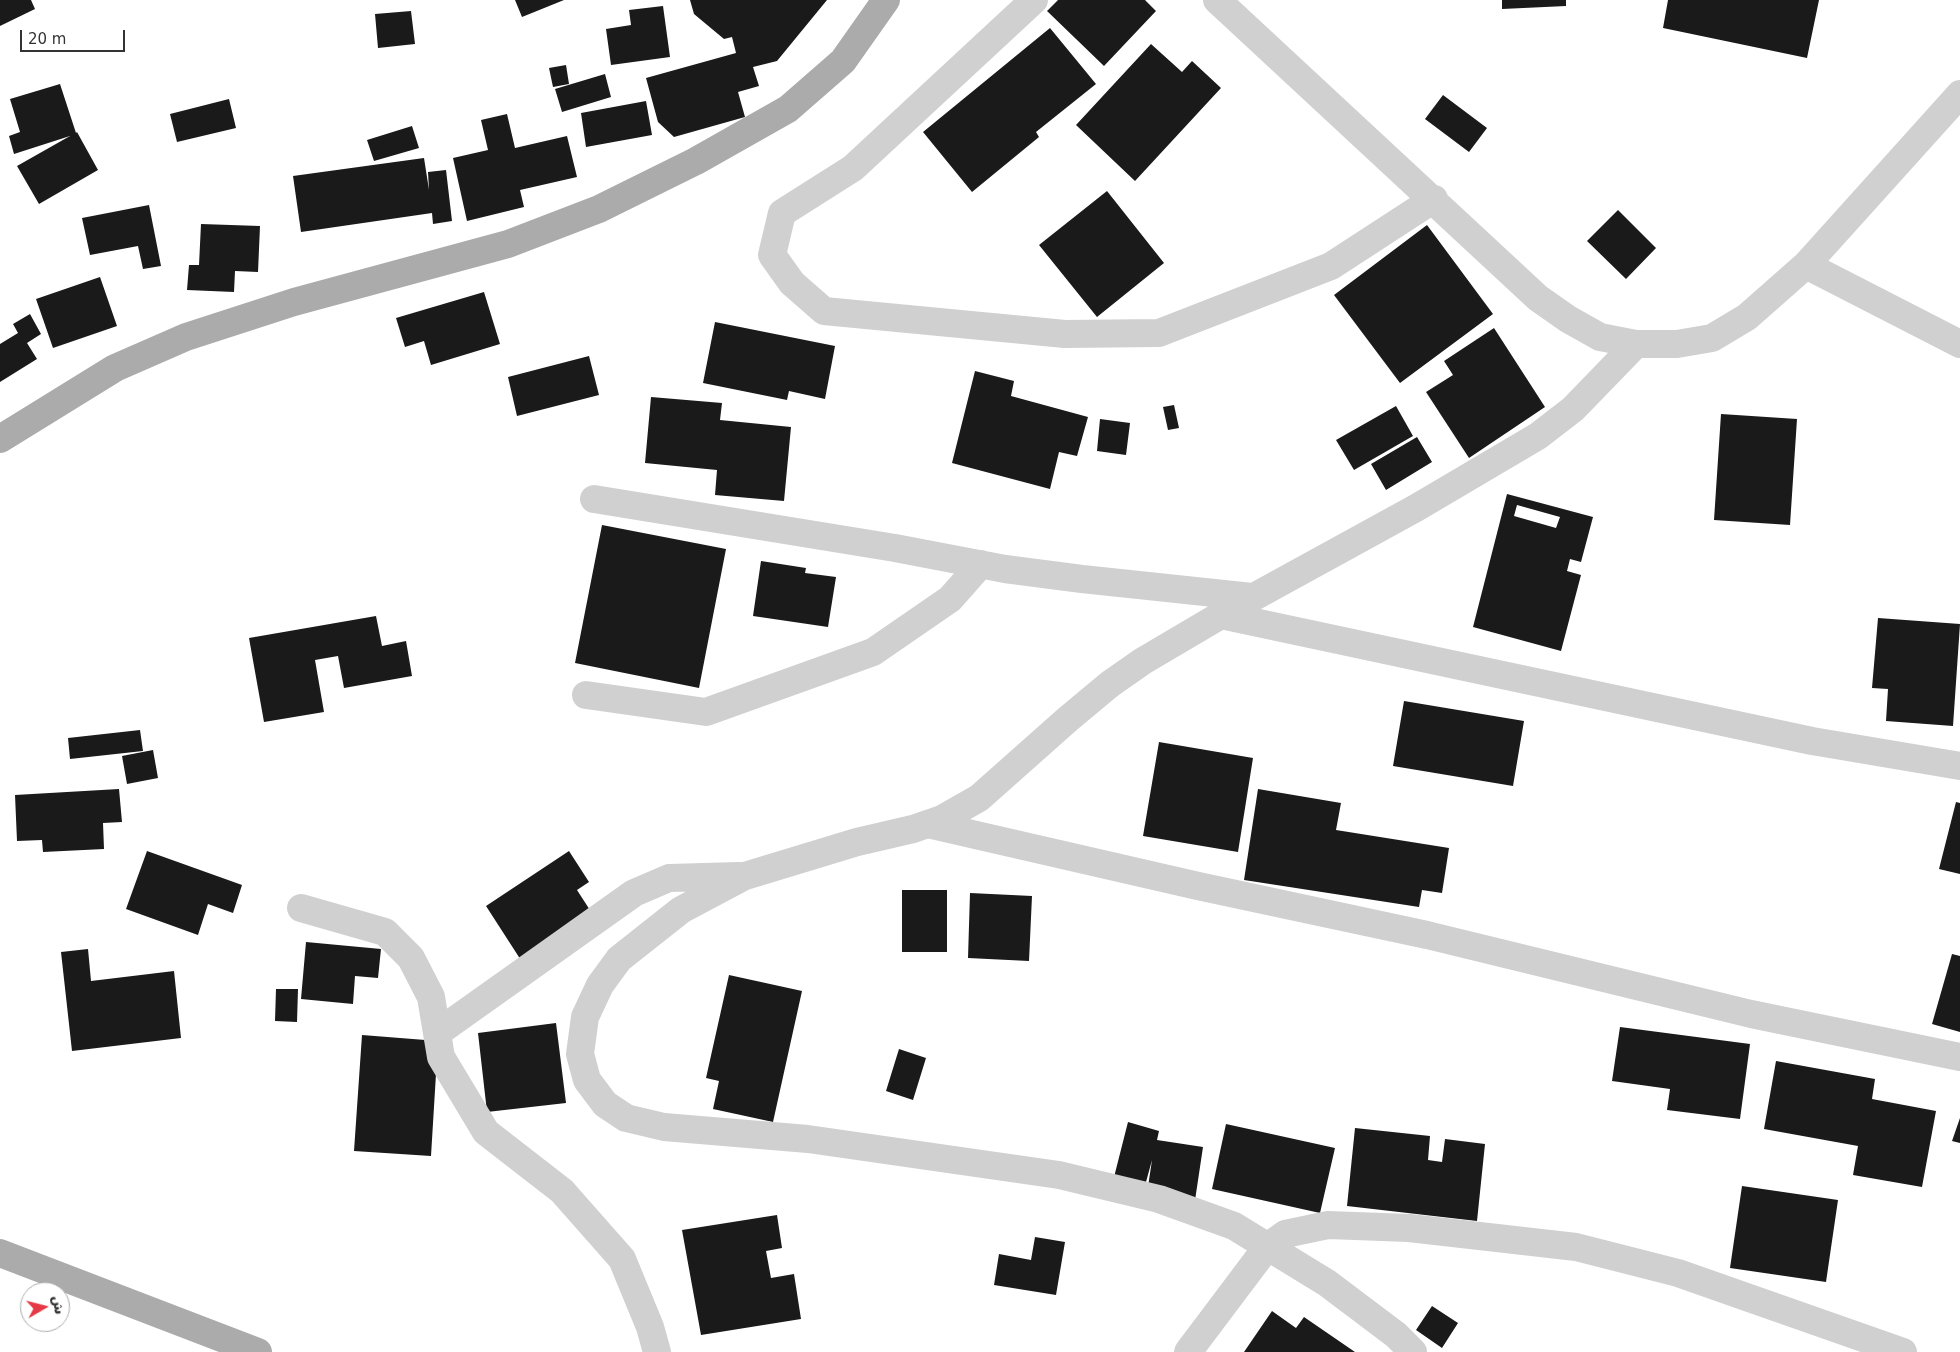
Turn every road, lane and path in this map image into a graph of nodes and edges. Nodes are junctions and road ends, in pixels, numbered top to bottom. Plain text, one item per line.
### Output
1 (886, 0) edge
2 (1034, 0) edge
3 (1217, 0) edge
4 (1960, 94) edge
5 (1434, 199) junction
6 (1806, 266) junction
7 (1636, 344) junction
8 (1960, 344) edge
9 (0, 439) edge
10 (594, 499) dead end
11 (981, 564) junction
12 (1252, 597) junction
13 (1221, 615) junction
14 (586, 696) dead end
15 (1960, 766) edge
16 (928, 824) junction
17 (745, 876) junction
18 (301, 908) dead end
19 (437, 1033) junction
20 (1960, 1056) edge
21 (1267, 1247) junction
22 (0, 1253) edge
23 (258, 1352) edge
24 (657, 1352) edge
25 (1188, 1352) edge
26 (1413, 1352) edge
27 (1903, 1352) edge

1 - 9 main road
2 - 5 street
3 - 5 street
4 - 6 street
5 - 7 street
6 - 7 street
6 - 8 street
7 - 12 street
10 - 11 street
11 - 12 street
11 - 14 street
12 - 13 street
13 - 15 street
13 - 16 street
16 - 17 street
16 - 20 street
17 - 19 street
17 - 21 street
18 - 19 street
19 - 24 street
21 - 25 street
21 - 26 street
21 - 27 street
22 - 23 main road

